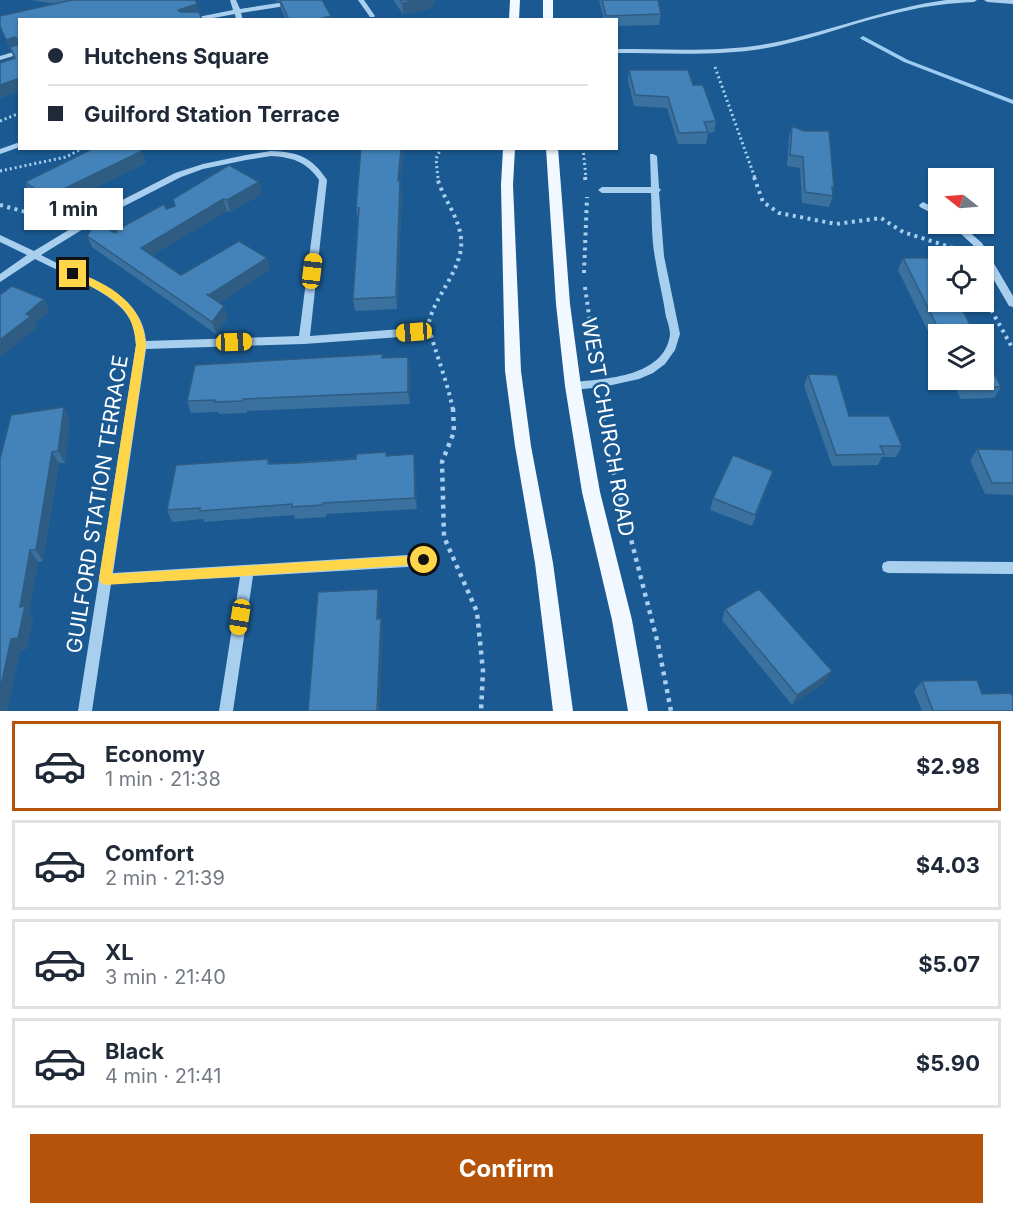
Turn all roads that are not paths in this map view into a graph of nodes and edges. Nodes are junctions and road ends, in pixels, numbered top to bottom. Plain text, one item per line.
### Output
1 (233, 0) edge
2 (310, 0) edge
3 (361, 0) edge
4 (515, 0) edge
5 (548, 0) edge
6 (974, 0) edge
7 (987, 0) edge
8 (1013, 2) edge
9 (237, 12) junction
10 (372, 16) dead end
11 (199, 18) edge
12 (239, 18) edge
13 (514, 18) edge
14 (548, 18) edge
15 (618, 51) edge
16 (18, 53) edge
17 (0, 58) edge
18 (18, 145) edge
19 (508, 150) edge
20 (552, 150) edge
21 (0, 152) edge
22 (653, 156) dead end
23 (602, 190) dead end
24 (657, 190) junction
25 (923, 205) dead end
26 (928, 208) edge
27 (967, 234) edge
28 (0, 238) edge
29 (33, 254) junction
30 (0, 279) edge
31 (1013, 304) edge
32 (414, 332) dead end
33 (304, 340) junction
34 (141, 345) junction
35 (573, 386) junction
36 (424, 560) dead end
37 (888, 567) dead end
38 (1013, 568) edge
39 (247, 570) junction
40 (105, 579) junction
41 (85, 711) edge
42 (226, 711) edge
43 (563, 711) edge
44 (638, 711) edge

1 - 9 street
2 - 9 street
3 - 10 street
4 - 13 main road
5 - 14 main road
6 - 15 street
7 - 8 street
9 - 11 street
9 - 12 street
16 - 17 street
18 - 21 street
19 - 43 main road
20 - 35 main road, WEST CHURCH ROAD
22 - 24 street
23 - 24 street
24 - 35 street
25 - 26 street
27 - 31 street
28 - 29 street, GUILFORD STATION TERRACE
29 - 30 street
29 - 33 street
29 - 34 street, GUILFORD STATION TERRACE
32 - 33 street
33 - 34 street
34 - 40 street, GUILFORD STATION TERRACE
35 - 44 main road, WEST CHURCH ROAD
36 - 39 street
37 - 38 street
39 - 40 street
39 - 42 street
40 - 41 street, GUILFORD STATION TERRACE

